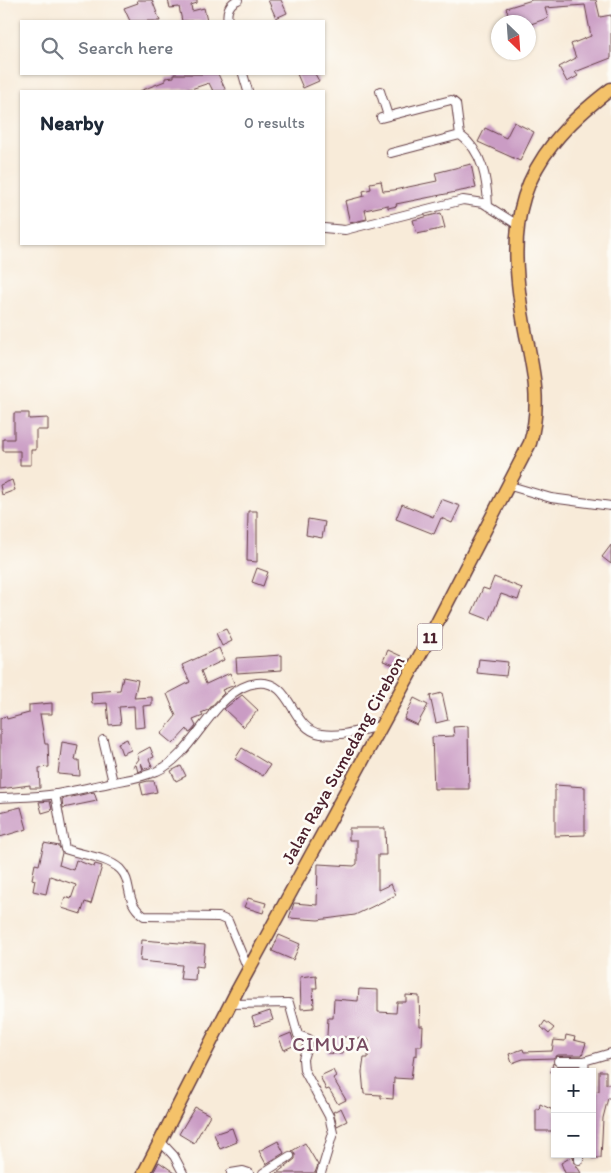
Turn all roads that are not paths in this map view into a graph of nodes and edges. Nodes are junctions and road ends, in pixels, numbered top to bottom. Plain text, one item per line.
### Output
1 (238, 0) edge
2 (228, 20) edge
3 (243, 75) edge
4 (611, 89) edge
5 (248, 90) edge
6 (380, 92) dead end
7 (460, 135) junction
8 (391, 153) dead end
9 (488, 206) junction
10 (516, 224) junction
11 (325, 228) edge
12 (507, 485) junction
13 (611, 506) edge
14 (381, 726) junction
15 (103, 740) dead end
16 (113, 782) junction
17 (55, 794) junction
18 (0, 798) edge
19 (248, 969) junction
20 (230, 1004) junction
21 (611, 1053) edge
22 (558, 1061) dead end
23 (584, 1061) junction
24 (585, 1068) edge
25 (160, 1141) junction
26 (290, 1156) dead end
27 (144, 1173) edge
28 (183, 1173) edge
29 (230, 1173) edge
30 (249, 1173) edge
31 (263, 1173) edge
32 (321, 1173) edge

1 - 2 street
3 - 5 street
4 - 10 highway, Jalan Raya Sumedang Cirebon / 11
6 - 7 street
7 - 8 street
7 - 9 street
9 - 10 street
9 - 11 street
10 - 12 highway, Jalan Raya Sumedang Cirebon / 11
12 - 13 street
12 - 14 highway, Jalan Raya Sumedang Cirebon / 11
14 - 16 street
14 - 19 highway, Jalan Raya Sumedang Cirebon / 11
15 - 16 street
16 - 17 street
17 - 18 street
17 - 19 street
19 - 20 highway, Jalan Raya Sumedang Cirebon / 11
20 - 25 highway, Jalan Raya Sumedang Cirebon / 11
20 - 32 street
21 - 23 street
22 - 23 street
23 - 24 street
25 - 27 highway, Jalan Raya Sumedang Cirebon / 11
25 - 28 street
26 - 31 street
29 - 30 street

